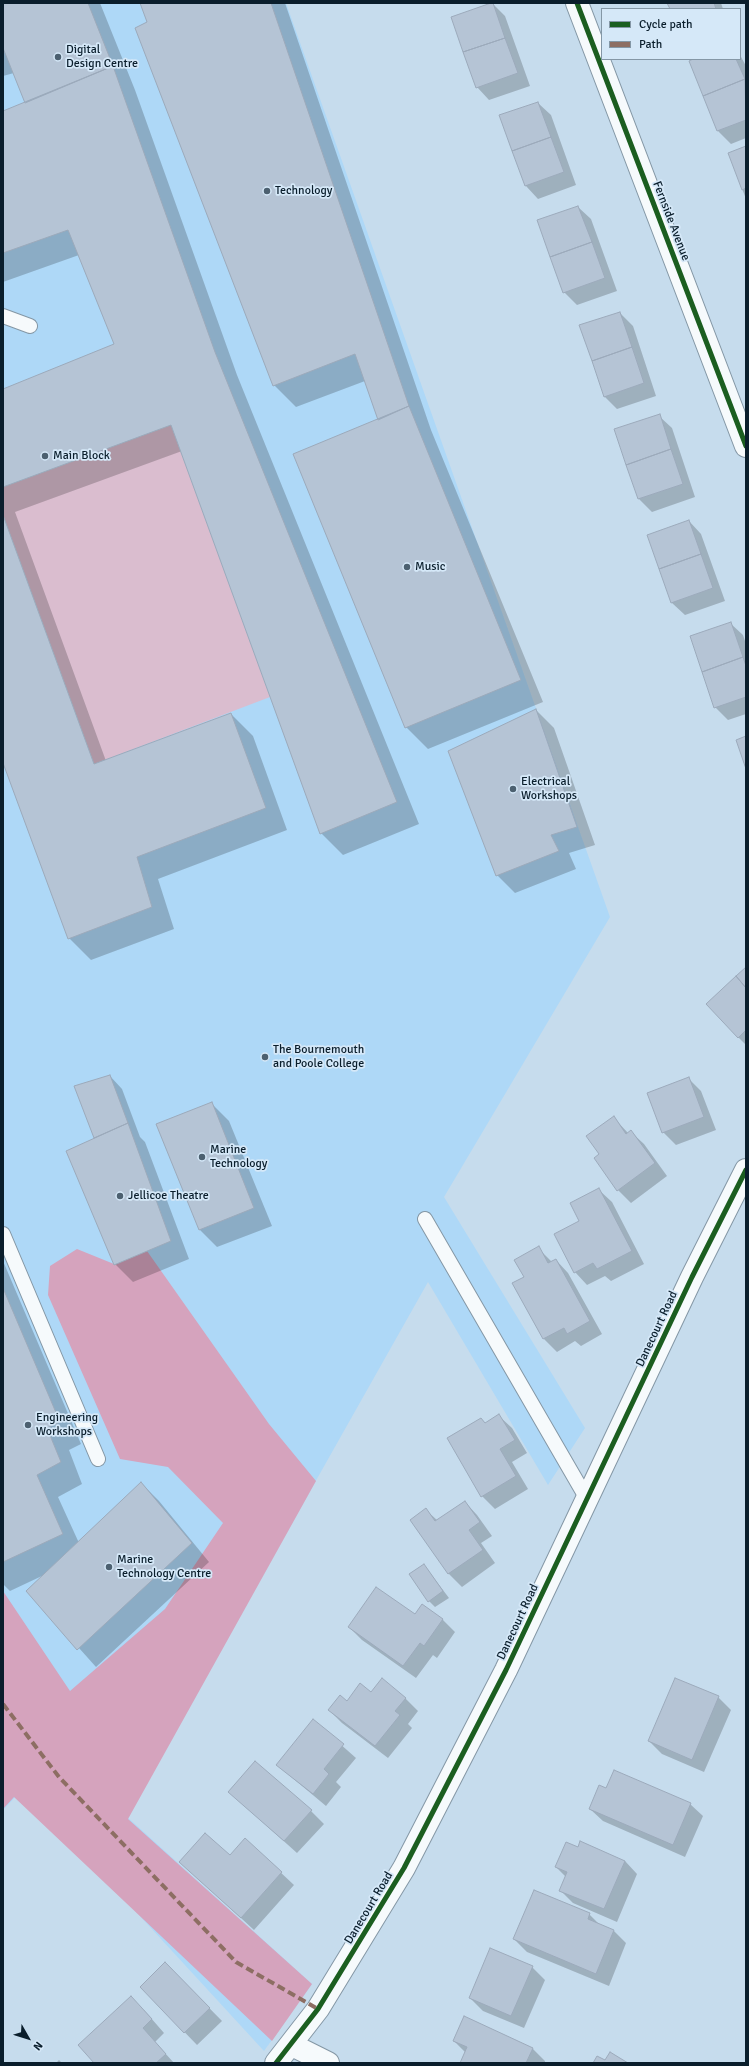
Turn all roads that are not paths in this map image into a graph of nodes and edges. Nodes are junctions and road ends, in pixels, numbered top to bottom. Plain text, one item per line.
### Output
1 (577, 3) edge
2 (3, 316) edge
3 (30, 326) dead end
4 (746, 446) edge
5 (746, 1170) edge
6 (425, 1219) dead end
7 (3, 1234) edge
8 (98, 1459) dead end
9 (587, 1499) junction
10 (292, 2045) junction
11 (276, 2063) edge
12 (328, 2063) edge

1 - 4 street, Fernside Avenue
2 - 3 lane
5 - 9 street, Danecourt Road
6 - 9 lane
7 - 8 lane
9 - 10 street, Danecourt Road
10 - 11 street, Danecourt Road
10 - 12 street

